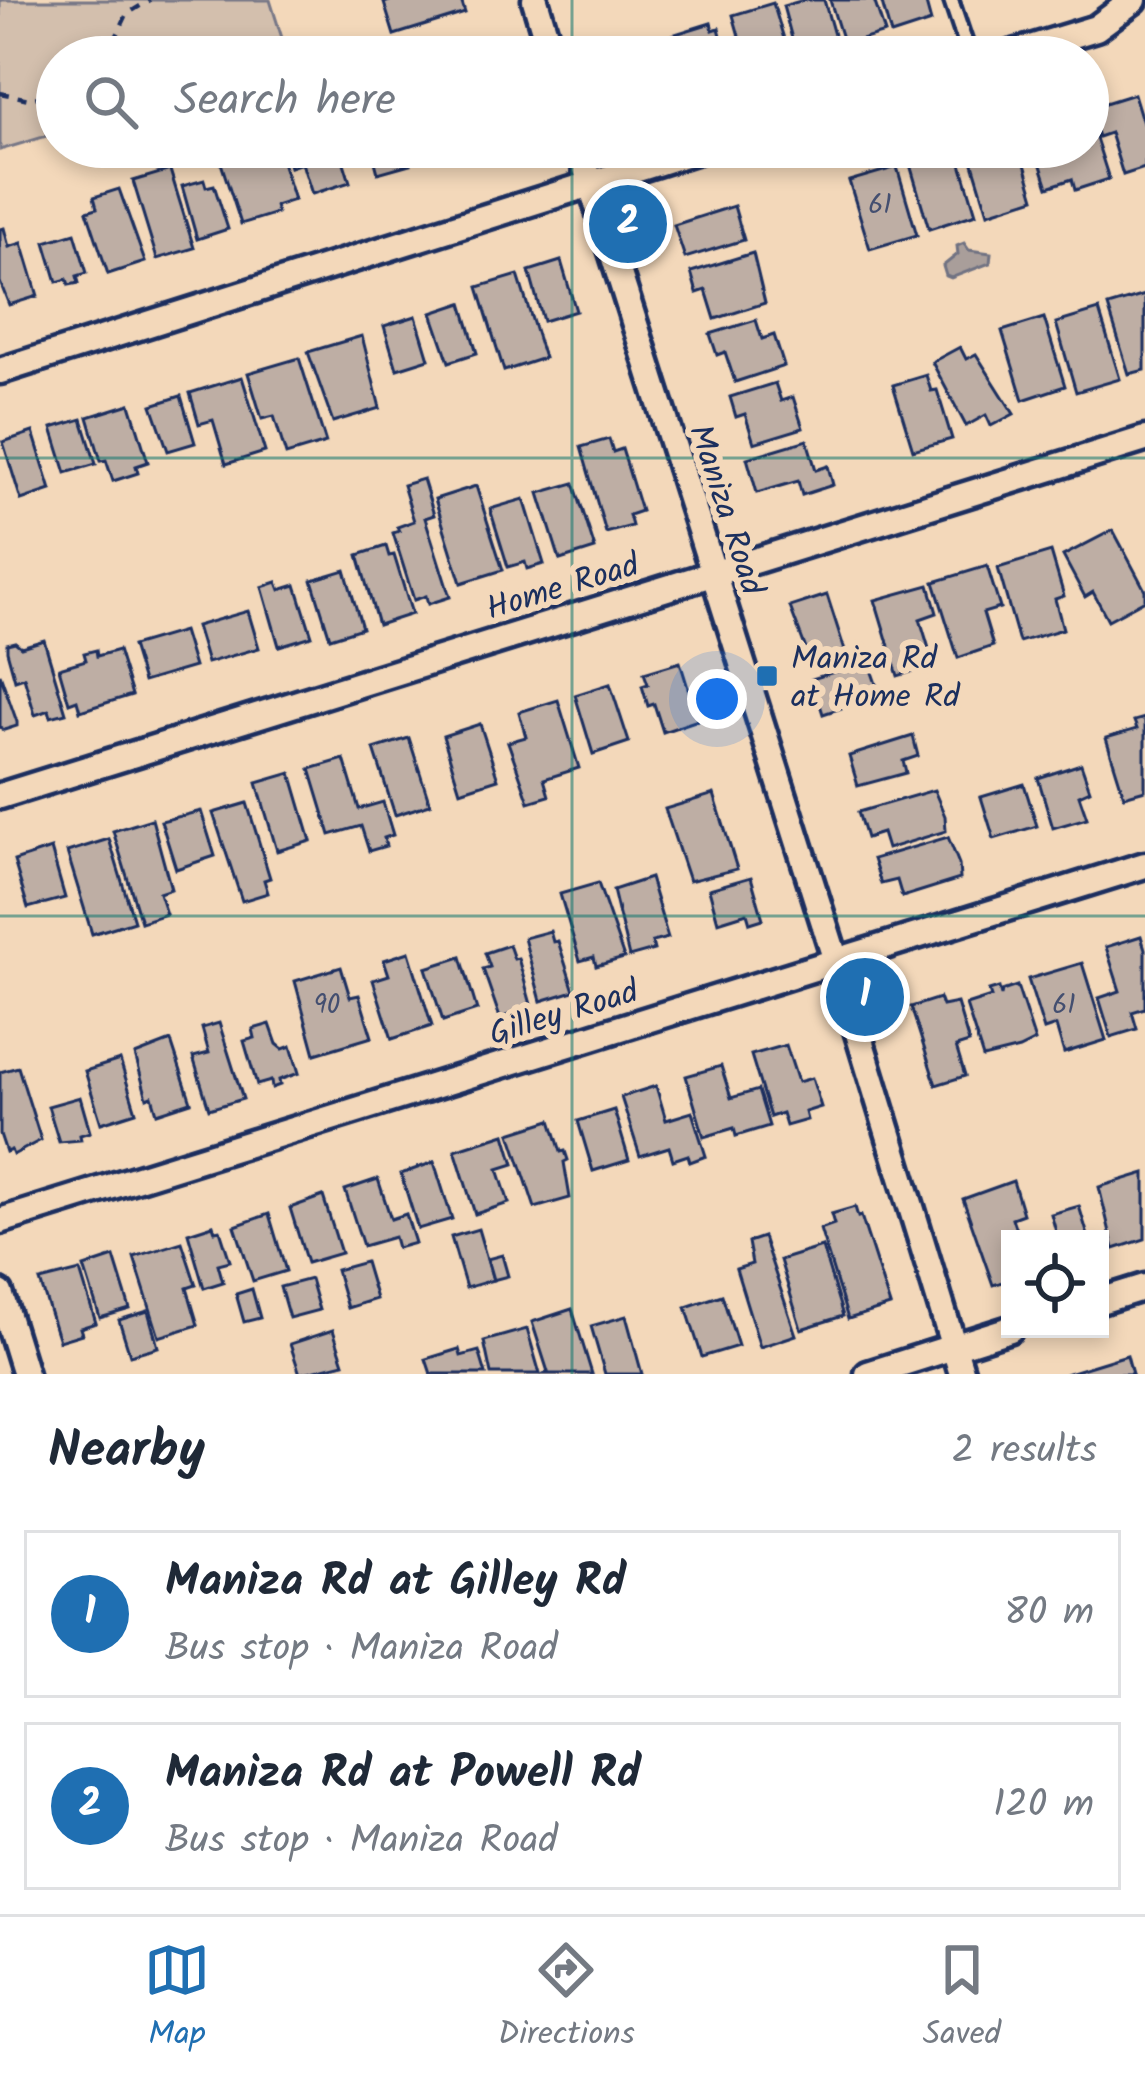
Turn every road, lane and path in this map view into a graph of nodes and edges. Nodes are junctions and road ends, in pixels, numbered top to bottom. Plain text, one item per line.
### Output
1 (150, 0) edge
2 (535, 0) edge
3 (951, 0) edge
4 (1134, 0) edge
5 (117, 36) edge
6 (546, 36) edge
7 (963, 36) edge
8 (1070, 36) edge
9 (0, 93) edge
10 (36, 97) edge
11 (586, 168) edge
12 (636, 168) edge
13 (590, 182) junction
14 (0, 371) edge
15 (1145, 439) edge
16 (714, 573) junction
17 (0, 796) edge
18 (1145, 866) edge
19 (836, 962) junction
20 (0, 1221) edge
21 (1145, 1287) edge
22 (0, 1293) edge
23 (1109, 1298) edge
24 (1001, 1332) edge
25 (954, 1346) junction
26 (26, 1374) edge
27 (868, 1374) edge
28 (962, 1374) edge

1 - 5 path
2 - 6 street
3 - 7 lane
4 - 8 street
9 - 10 path
11 - 13 street, Maniza Road
12 - 13 street
13 - 14 street
13 - 16 street, Maniza Road
15 - 16 street, Home Road
16 - 17 street, Home Road
16 - 19 street, Maniza Road
18 - 19 street, Gilley Road
19 - 20 street, Gilley Road
19 - 25 street, Maniza Road
21 - 23 street
22 - 26 street
24 - 25 street
25 - 27 street
25 - 28 street, Maniza Road

